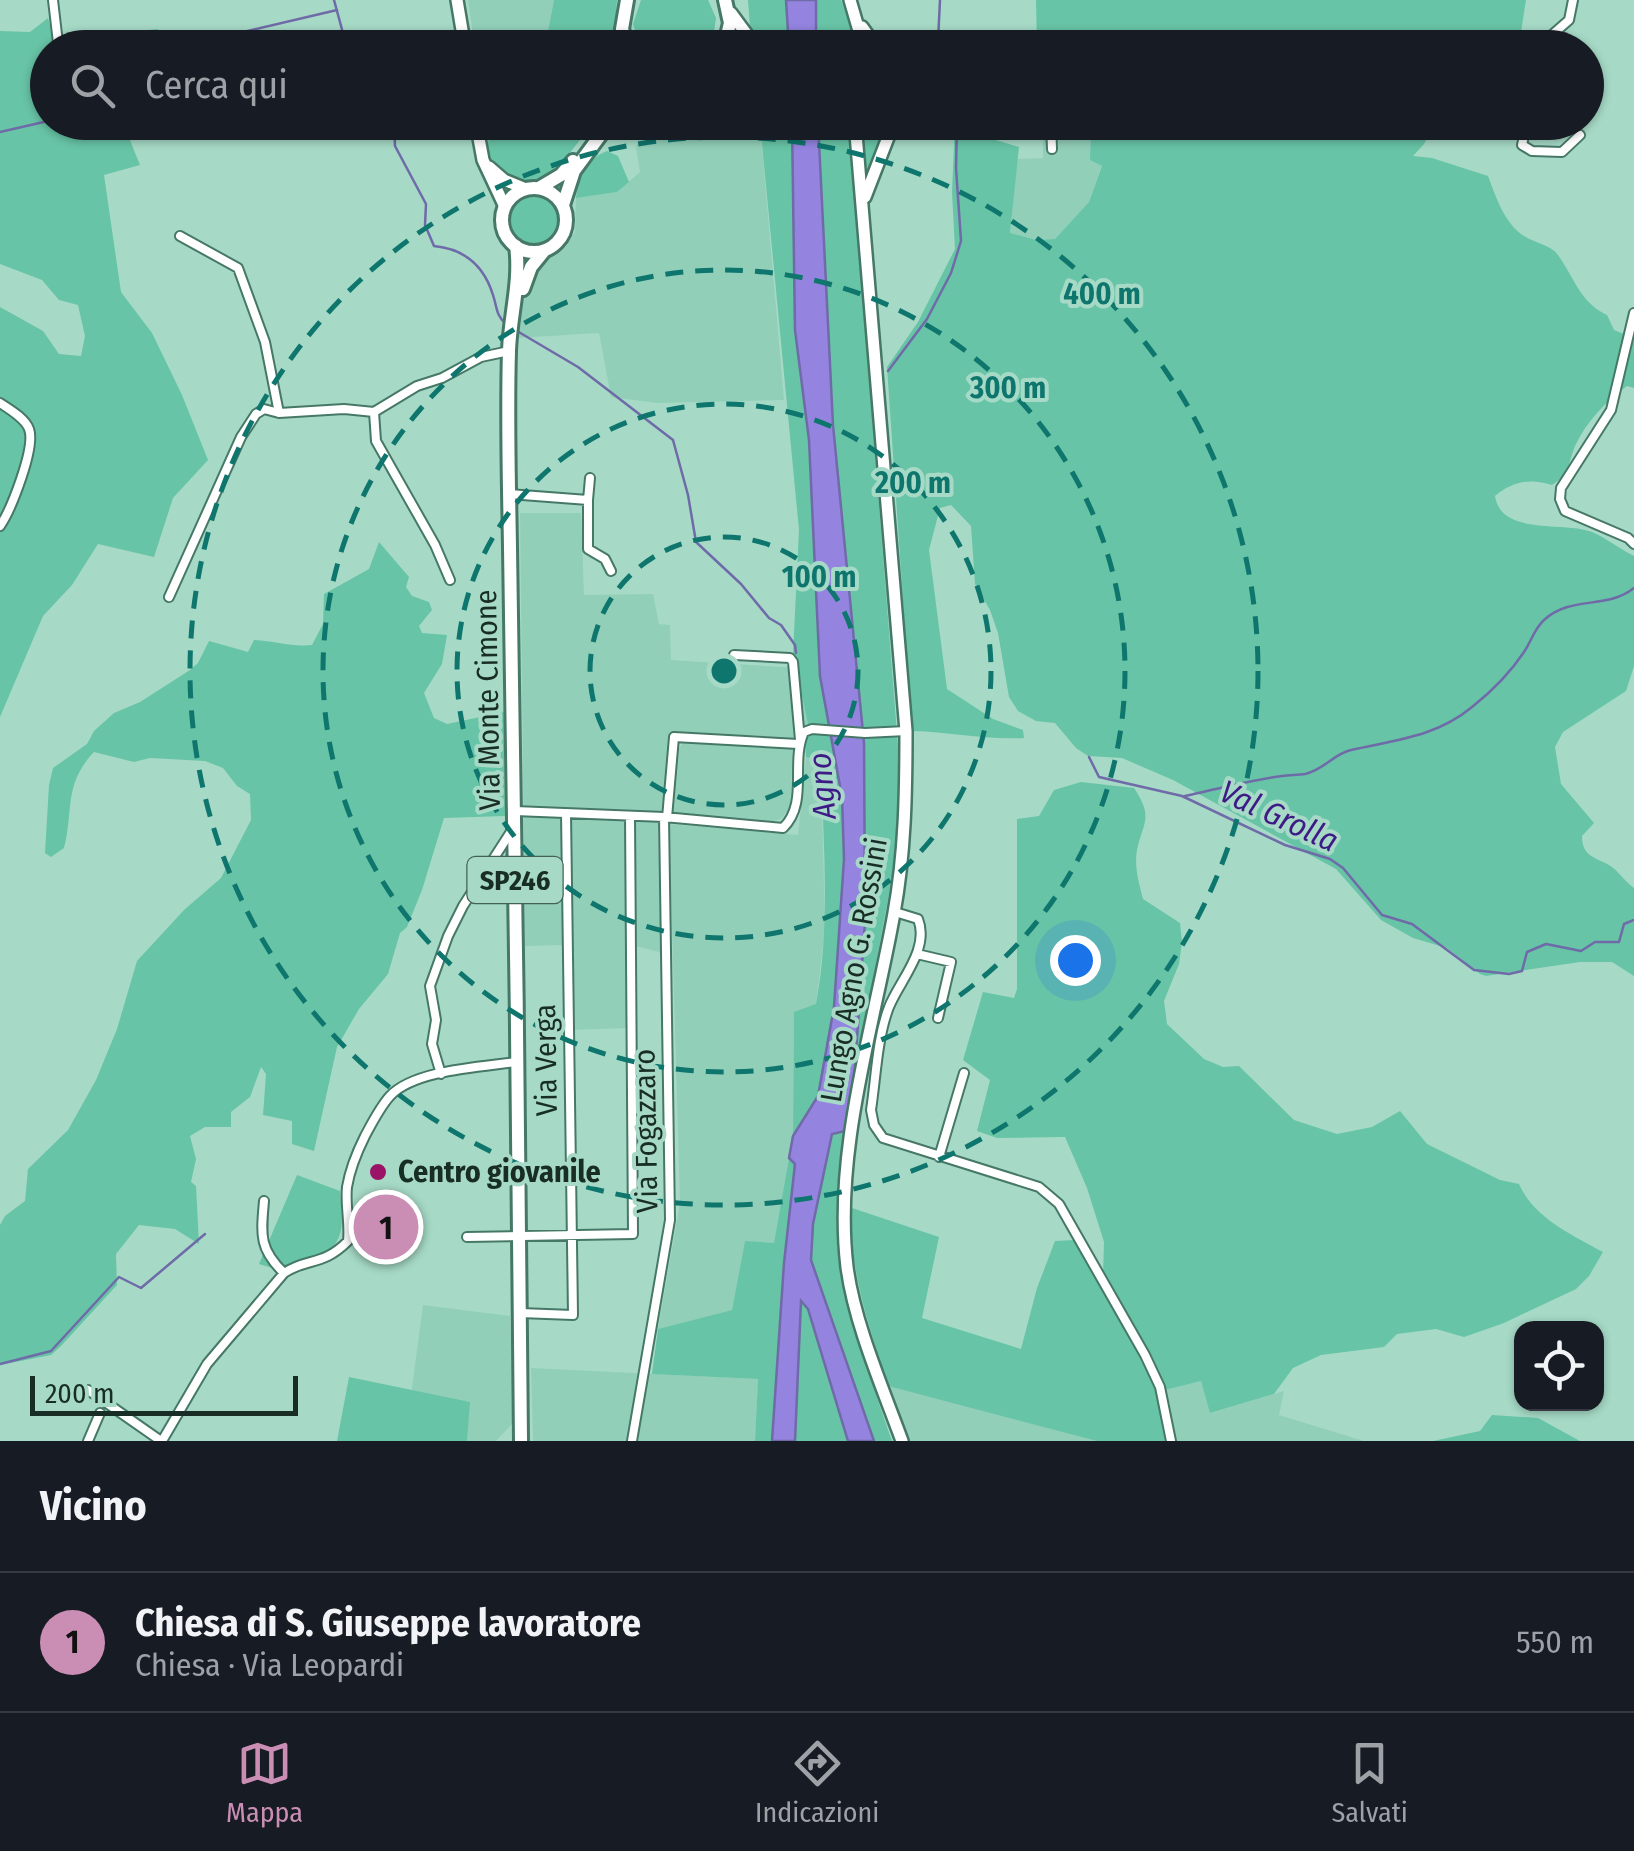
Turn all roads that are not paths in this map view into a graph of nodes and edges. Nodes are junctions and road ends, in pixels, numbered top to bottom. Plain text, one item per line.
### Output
1 (53, 0) edge
2 (457, 0) edge
3 (627, 0) edge
4 (1572, 0) edge
5 (726, 4) edge
6 (852, 6) edge
7 (56, 30) edge
8 (462, 30) edge
9 (622, 30) edge
10 (728, 30) edge
11 (743, 30) edge
12 (866, 30) edge
13 (1558, 30) edge
14 (479, 140) edge
15 (587, 140) edge
16 (597, 140) edge
17 (857, 140) edge
18 (887, 140) edge
19 (1051, 140) edge
20 (1523, 140) edge
21 (1575, 140) edge
22 (1052, 150) dead end
23 (483, 160) junction
24 (533, 188) junction
25 (864, 200) junction
26 (563, 205) junction
27 (505, 208) junction
28 (180, 236) dead end
29 (516, 246) junction
30 (544, 250) junction
31 (1634, 313) edge
32 (512, 319) junction
33 (509, 350) junction
34 (0, 403) edge
35 (374, 412) junction
36 (279, 413) junction
37 (590, 478) dead end
38 (509, 494) junction
39 (588, 500) junction
40 (0, 526) edge
41 (1634, 544) edge
42 (611, 571) dead end
43 (450, 580) dead end
44 (169, 597) dead end
45 (734, 655) dead end
46 (906, 732) junction
47 (799, 742) junction
48 (515, 810) junction
49 (566, 813) junction
50 (630, 816) junction
51 (665, 818) junction
52 (515, 826) junction
53 (894, 912) junction
54 (917, 954) junction
55 (938, 1018) dead end
56 (516, 1062) junction
57 (964, 1072) dead end
58 (441, 1074) junction
59 (939, 1157) junction
60 (264, 1201) dead end
61 (570, 1237) junction
62 (467, 1238) dead end
63 (522, 1238) junction
64 (284, 1273) junction
65 (520, 1313) junction
66 (88, 1390) dead end
67 (100, 1413) dead end
68 (88, 1441) edge
69 (161, 1441) edge
70 (522, 1441) edge
71 (632, 1441) edge
72 (902, 1441) edge
73 (1172, 1441) edge

1 - 7 street
2 - 8 main road
3 - 9 main road
4 - 13 street
5 - 10 main road
5 - 11 main road
6 - 12 main road
14 - 23 main road
15 - 24 main road
16 - 26 main road
17 - 25 main road, Lungo Agno G. Rossini
18 - 25 main road, Lungo Agno G. Rossini
19 - 22 street
20 - 21 street
23 - 24 main road
23 - 27 main road
24 - 26 main road
24 - 27 main road
25 - 46 main road, Lungo Agno G. Rossini
26 - 30 main road, SP246
27 - 29 main road, SP246
28 - 36 street
29 - 30 main road
29 - 32 main road, Via Monte Cimone / SP246
30 - 32 main road, Via Monte Cimone / SP246
31 - 41 street
32 - 33 main road, Via Monte Cimone / SP246
33 - 35 street
33 - 38 main road, Via Monte Cimone / SP246
34 - 40 street
35 - 36 street
35 - 43 street
36 - 44 street
37 - 39 street
38 - 39 street
38 - 48 main road, Via Monte Cimone / SP246
39 - 42 street
45 - 47 street
46 - 47 street
46 - 53 main road, Lungo Agno G. Rossini
47 - 51 street, Via Fogazzaro
47 - 51 street
48 - 49 street
48 - 52 main road, Via Monte Cimone / SP246
49 - 50 street
49 - 61 street, Via Verga
50 - 51 street
50 - 61 street, Via Fogazzaro
51 - 71 street, Via Fogazzaro
52 - 56 main road, Via Monte Cimone / SP246
52 - 58 street
53 - 54 street
53 - 72 main road, Lungo Agno G. Rossini
54 - 55 street
54 - 59 street
56 - 58 street
56 - 63 main road, Via Monte Cimone / SP246
57 - 59 street
58 - 64 street
59 - 73 street
60 - 64 street
61 - 63 street
61 - 65 street, Via Verga
62 - 63 street
63 - 65 main road, Via Monte Cimone / SP246
64 - 69 street
65 - 70 main road, Via Monte Cimone / SP246
66 - 69 street
67 - 68 street

